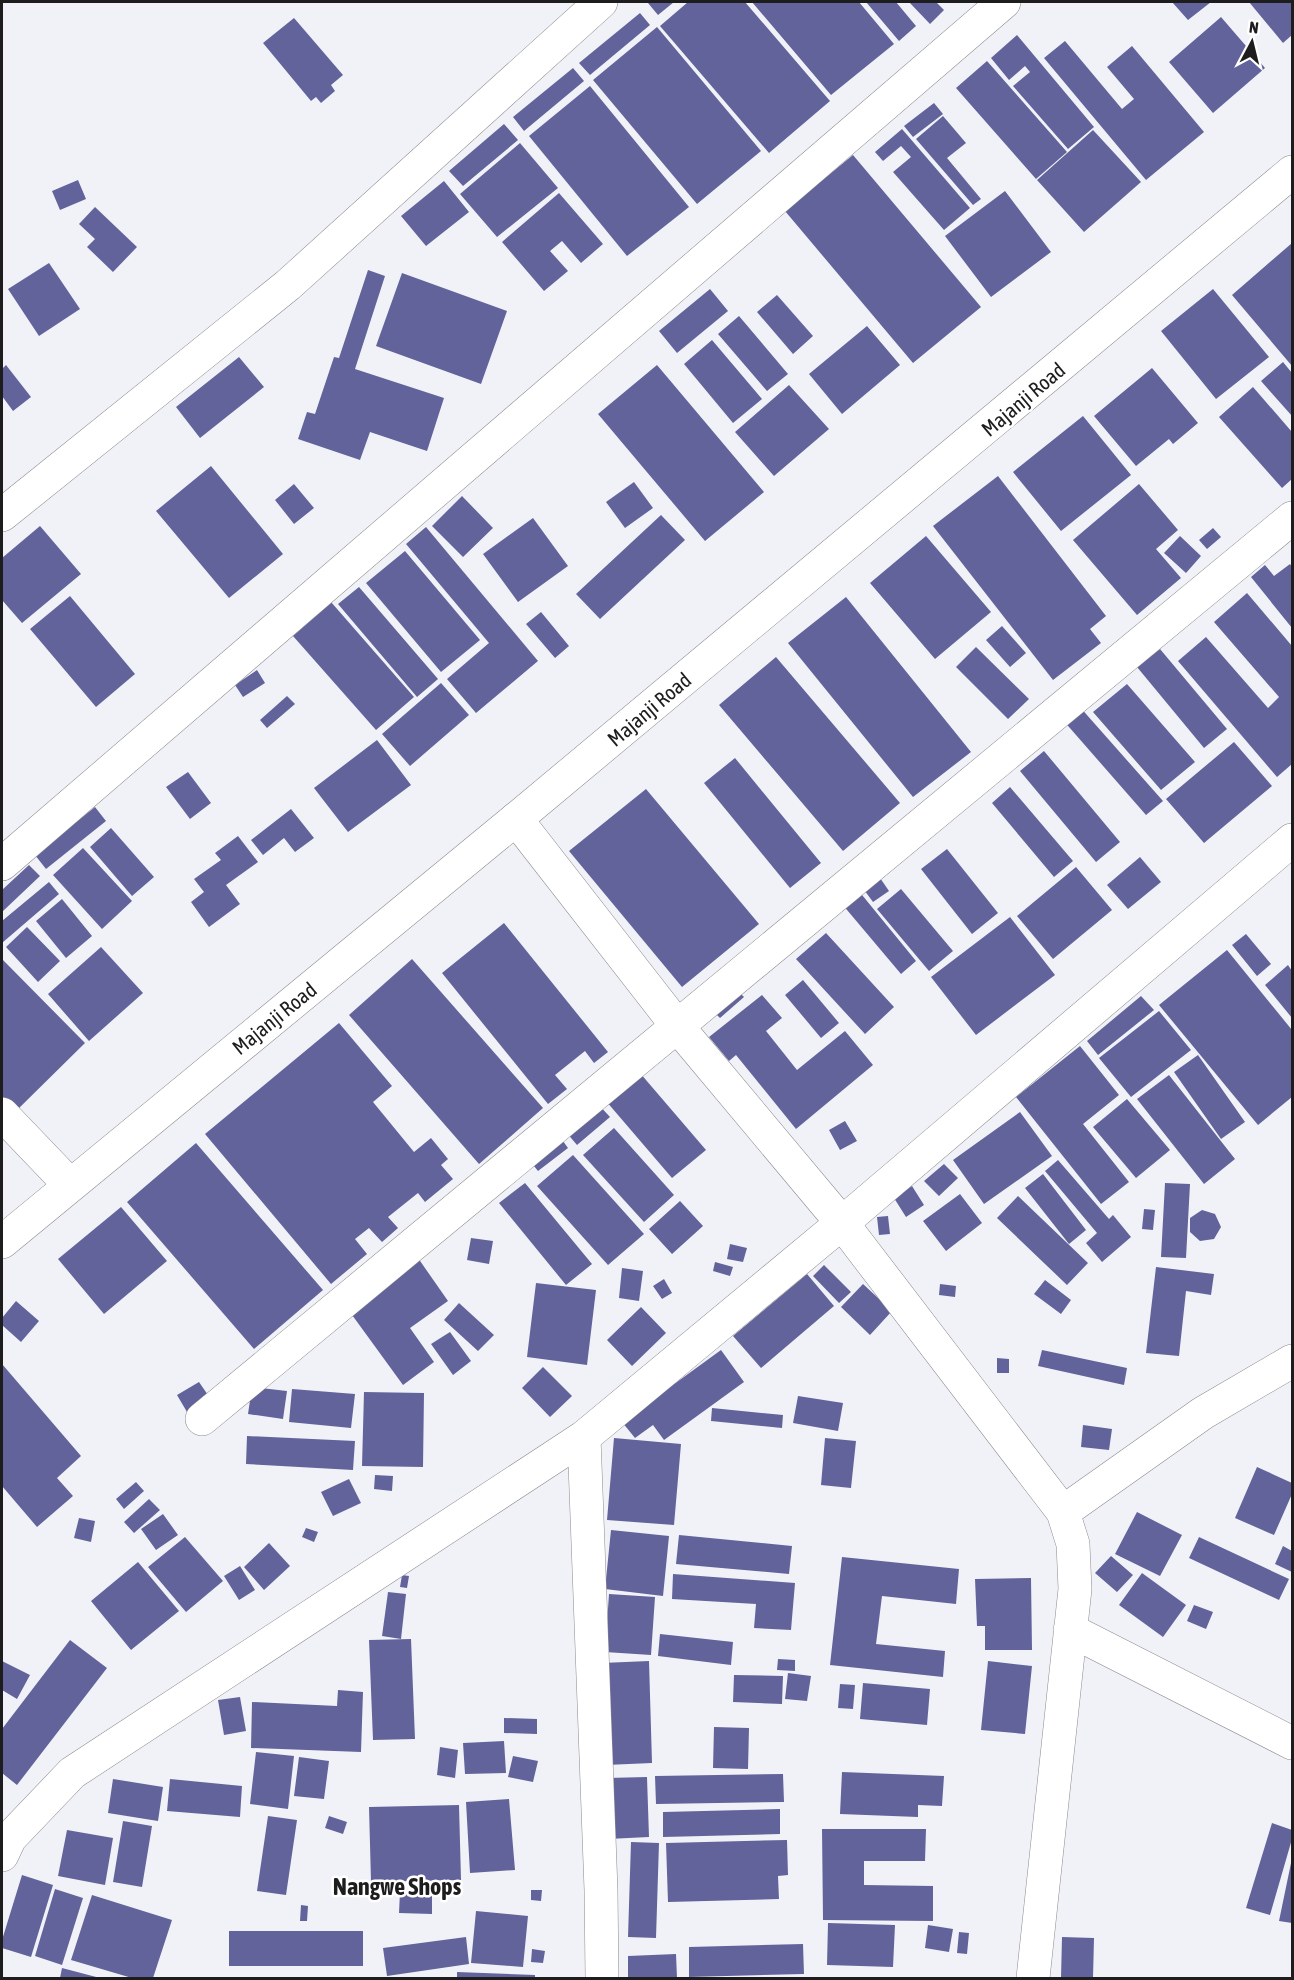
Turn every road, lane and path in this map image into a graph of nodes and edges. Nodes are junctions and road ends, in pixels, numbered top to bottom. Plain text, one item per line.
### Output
1 (600, 2) edge
2 (1004, 2) edge
3 (1293, 172) edge
4 (2, 515) edge
5 (1293, 518) edge
6 (516, 819) junction
7 (1293, 840) edge
8 (2, 864) edge
9 (678, 1027) junction
10 (2, 1114) edge
11 (70, 1185) junction
12 (842, 1223) junction
13 (2, 1242) edge
14 (1293, 1361) edge
15 (202, 1419) dead end
16 (584, 1437) junction
17 (1063, 1512) junction
18 (1070, 1630) junction
19 (1293, 1743) edge
20 (2, 1855) edge
21 (602, 1978) edge
22 (1034, 1978) edge

1 - 4 street
2 - 8 street
3 - 6 street, Majanji Road
5 - 9 street
6 - 9 street
6 - 11 street, Majanji Road
7 - 12 street
9 - 12 street
9 - 15 street
10 - 11 street
11 - 13 street, Majanji Road
12 - 16 street
12 - 17 street
14 - 17 street
16 - 20 street
16 - 21 street
17 - 18 street
18 - 19 street
18 - 22 street

